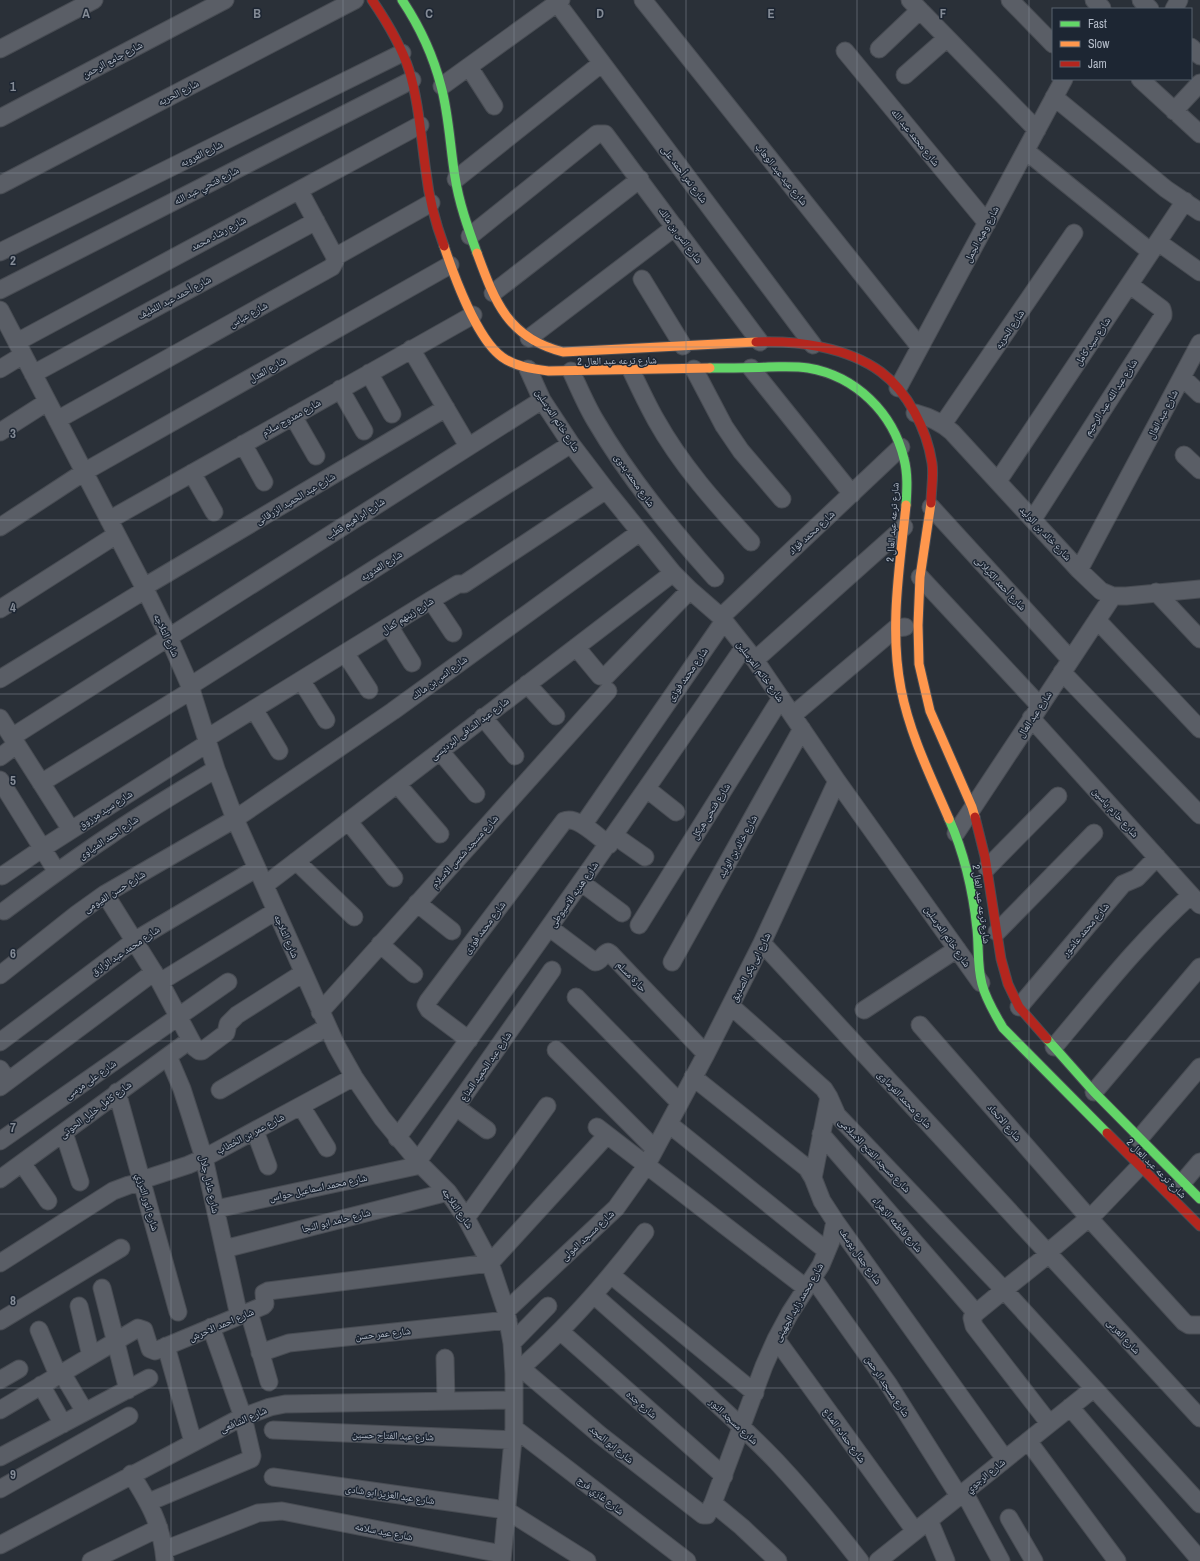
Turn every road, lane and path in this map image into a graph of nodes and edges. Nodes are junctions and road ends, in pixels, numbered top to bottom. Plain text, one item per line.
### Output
1 (94, 0) edge
2 (225, 0) edge
3 (355, 0) edge
4 (372, 0) edge
5 (402, 0) edge
6 (643, 0) edge
7 (1010, 0) edge
8 (1141, 0) edge
9 (559, 1) edge
10 (915, 5) edge
11 (1149, 8) edge
12 (947, 38) junction
13 (1052, 43) edge
14 (1192, 48) edge
15 (0, 49) edge
16 (879, 49) dead end
17 (845, 51) dead end
18 (402, 53) junction
19 (1200, 56) edge
20 (602, 62) junction
21 (469, 67) junction
22 (905, 75) dead end
23 (412, 80) junction
24 (1063, 80) edge
25 (1141, 80) edge
26 (1200, 83) edge
27 (442, 86) junction
28 (1054, 97) junction
29 (494, 106) dead end
30 (1174, 111) junction
31 (0, 118) edge
32 (420, 125) junction
33 (1037, 130) junction
34 (1200, 134) edge
35 (1026, 151) junction
36 (456, 179) junction
37 (640, 179) junction
38 (0, 185) edge
39 (299, 190) junction
40 (1185, 202) junction
41 (431, 203) junction
42 (1200, 212) edge
43 (316, 221) junction
44 (987, 223) junction
45 (675, 227) junction
46 (1074, 233) dead end
47 (470, 236) junction
48 (1155, 247) junction
49 (0, 252) edge
50 (335, 257) junction
51 (450, 265) junction
52 (1200, 272) edge
53 (642, 279) dead end
54 (1130, 285) junction
55 (0, 290) edge
56 (492, 293) junction
57 (0, 311) edge
58 (473, 315) junction
59 (529, 338) junction
60 (760, 342) junction
61 (1200, 343) edge
62 (813, 345) junction
63 (684, 346) junction
64 (920, 348) junction
65 (20, 349) junction
66 (411, 349) junction
67 (751, 368) junction
68 (0, 369) edge
69 (528, 369) junction
70 (694, 369) junction
71 (631, 370) junction
72 (571, 371) junction
73 (369, 373) junction
74 (32, 374) junction
75 (1182, 377) junction
76 (898, 388) junction
77 (340, 389) junction
78 (1200, 394) edge
79 (542, 400) junction
80 (47, 402) junction
81 (446, 408) junction
82 (915, 413) junction
83 (392, 414) dead end
84 (293, 416) junction
85 (57, 420) junction
86 (944, 424) junction
87 (364, 431) dead end
88 (0, 432) edge
89 (243, 444) junction
90 (571, 444) junction
91 (468, 446) junction
92 (1184, 455) dead end
93 (316, 456) dead end
94 (906, 456) junction
95 (1200, 470) edge
96 (84, 472) junction
97 (192, 473) junction
98 (998, 481) junction
99 (264, 482) dead end
100 (606, 490) junction
101 (852, 494) junction
102 (782, 499) dead end
103 (931, 507) junction
104 (214, 512) dead end
105 (1033, 519) junction
106 (0, 527) edge
107 (112, 527) junction
108 (904, 527) junction
109 (640, 532) junction
110 (751, 542) dead end
111 (1079, 570) junction
112 (673, 572) junction
113 (920, 577) junction
114 (715, 578) dead end
115 (145, 588) junction
116 (1200, 589) edge
117 (690, 590) junction
118 (1156, 592) junction
119 (1113, 596) junction
120 (430, 600) junction
121 (0, 609) edge
122 (722, 619) junction
123 (1097, 620) junction
124 (918, 625) junction
125 (389, 626) junction
126 (896, 628) junction
127 (453, 634) dead end
128 (169, 638) junction
129 (1200, 639) edge
130 (576, 646) junction
131 (744, 647) junction
132 (345, 653) junction
133 (755, 660) junction
134 (412, 663) dead end
135 (1066, 666) junction
136 (0, 679) edge
137 (301, 680) junction
138 (527, 684) junction
139 (191, 688) junction
140 (369, 690) dead end
141 (608, 691) dead end
142 (781, 698) junction
143 (254, 709) junction
144 (1035, 712) junction
145 (792, 715) junction
146 (556, 716) dead end
147 (483, 717) junction
148 (0, 718) edge
149 (326, 720) dead end
150 (802, 729) junction
151 (1200, 729) edge
152 (208, 740) junction
153 (14, 741) junction
154 (280, 751) dead end
155 (440, 751) junction
156 (515, 756) dead end
157 (0, 757) edge
158 (216, 769) junction
159 (0, 780) edge
160 (837, 781) junction
161 (40, 783) junction
162 (397, 784) junction
163 (647, 789) junction
164 (476, 794) dead end
165 (1058, 796) dead end
166 (972, 808) junction
167 (676, 812) dead end
168 (1200, 815) edge
169 (235, 819) junction
170 (348, 821) junction
171 (583, 825) junction
172 (71, 830) junction
173 (956, 833) junction
174 (1094, 833) dead end
175 (440, 834) dead end
176 (612, 840) junction
177 (43, 848) junction
178 (644, 857) dead end
179 (1157, 858) junction
180 (296, 861) junction
181 (257, 868) junction
182 (987, 868) junction
183 (57, 872) junction
184 (2, 876) dead end
185 (394, 878) dead end
186 (582, 882) junction
187 (265, 885) junction
188 (105, 894) junction
189 (1196, 900) edge
190 (417, 903) junction
191 (4, 911) dead end
192 (276, 911) junction
193 (622, 913) dead end
194 (354, 917) dead end
195 (639, 925) dead end
196 (550, 928) junction
197 (452, 931) dead end
198 (997, 932) junction
199 (134, 941) junction
200 (762, 943) junction
201 (380, 944) junction
202 (957, 949) junction
203 (672, 962) dead end
204 (1200, 966) edge
205 (552, 970) dead end
206 (303, 973) junction
207 (414, 974) dead end
208 (0, 975) edge
209 (157, 977) junction
210 (228, 982) dead end
211 (982, 984) junction
212 (576, 996) dead end
213 (730, 1006) junction
214 (1019, 1007) junction
215 (864, 1010) dead end
216 (179, 1016) junction
217 (324, 1019) junction
218 (920, 1025) dead end
219 (190, 1040) junction
220 (469, 1040) junction
221 (0, 1042) edge
222 (1054, 1047) junction
223 (556, 1050) dead end
224 (706, 1054) junction
225 (168, 1056) junction
226 (1200, 1067) edge
227 (1065, 1075) junction
228 (354, 1077) junction
229 (693, 1078) junction
230 (3, 1079) edge
231 (220, 1090) dead end
232 (117, 1092) junction
233 (1094, 1092) junction
234 (829, 1097) junction
235 (680, 1103) junction
236 (301, 1106) junction
237 (547, 1106) dead end
238 (456, 1107) junction
239 (669, 1124) junction
240 (487, 1130) dead end
241 (255, 1131) junction
242 (64, 1132) junction
243 (820, 1134) junction
244 (397, 1138) junction
245 (1139, 1139) junction
246 (0, 1141) edge
247 (327, 1148) dead end
248 (655, 1149) junction
249 (204, 1158) junction
250 (1200, 1162) edge
251 (22, 1163) junction
252 (419, 1163) junction
253 (268, 1166) dead end
254 (646, 1166) junction
255 (1140, 1166) junction
256 (813, 1178) junction
257 (0, 1179) edge
258 (142, 1181) junction
259 (80, 1182) dead end
260 (1183, 1182) junction
261 (448, 1192) junction
262 (1200, 1199) edge
263 (48, 1200) dead end
264 (216, 1209) junction
265 (466, 1218) junction
266 (1089, 1218) junction
267 (836, 1221) junction
268 (1200, 1226) edge
269 (645, 1232) dead end
270 (121, 1248) dead end
271 (224, 1249) junction
272 (827, 1251) junction
273 (1048, 1254) junction
274 (0, 1263) edge
275 (490, 1263) junction
276 (611, 1275) junction
277 (809, 1283) junction
278 (102, 1288) dead end
279 (1004, 1290) junction
280 (594, 1295) junction
281 (79, 1306) dead end
282 (548, 1306) dead end
283 (178, 1312) dead end
284 (976, 1313) junction
285 (244, 1314) junction
286 (507, 1315) junction
287 (0, 1321) edge
288 (1197, 1326) edge
289 (211, 1327) junction
290 (39, 1330) dead end
291 (560, 1331) junction
292 (776, 1339) junction
293 (116, 1341) junction
294 (512, 1343) junction
295 (166, 1346) junction
296 (260, 1353) junction
297 (92, 1356) junction
298 (445, 1358) dead end
299 (19, 1369) dead end
300 (518, 1372) junction
301 (60, 1374) junction
302 (149, 1378) dead end
303 (0, 1380) edge
304 (269, 1382) dead end
305 (41, 1385) junction
306 (1093, 1389) junction
307 (128, 1390) junction
308 (755, 1393) junction
309 (514, 1400) junction
310 (446, 1401) junction
311 (1070, 1407) junction
312 (0, 1409) edge
313 (85, 1412) junction
314 (129, 1416) dead end
315 (243, 1417) junction
316 (1200, 1418) edge
317 (63, 1424) junction
318 (1049, 1424) junction
319 (742, 1428) junction
320 (273, 1430) dead end
321 (514, 1434) junction
322 (1028, 1441) junction
323 (194, 1442) junction
324 (0, 1457) edge
325 (1005, 1459) junction
326 (131, 1474) junction
327 (724, 1476) junction
328 (273, 1477) dead end
329 (0, 1489) edge
330 (962, 1494) junction
331 (149, 1502) junction
332 (1200, 1504) edge
333 (709, 1509) junction
334 (506, 1510) junction
335 (1008, 1518) dead end
336 (929, 1520) junction
337 (159, 1528) junction
338 (915, 1531) junction
339 (0, 1545) edge
340 (164, 1555) edge
341 (894, 1555) edge
342 (502, 1558) edge
343 (1200, 1560) edge
344 (91, 1561) edge
345 (587, 1561) edge
346 (687, 1561) edge
347 (778, 1561) edge
348 (860, 1561) edge
349 (878, 1561) edge
350 (946, 1561) edge
351 (1001, 1561) edge
352 (1034, 1561) edge
353 (1117, 1561) edge

1 - 15 street
2 - 31 street, شارع جامع الرحمن
3 - 38 street, شارع الحريه
4 - 18 street, شارع ترعه عبد العال 2
5 - 27 street, شارع ترعه عبد العال 2
6 - 64 street, شارع عيد عبد الوهاب
7 - 13 street
8 - 11 street
9 - 20 street, شارع نمر أحمد على
9 - 21 street
10 - 12 street
10 - 16 street
12 - 22 street
12 - 33 street
14 - 19 street
17 - 44 street, شارع محمد عبد الله
18 - 23 street, شارع ترعه عبد العال 2
18 - 49 street, شارع العروبه
20 - 36 street
20 - 62 street, شارع نمر أحمد على
21 - 27 street
21 - 29 street
23 - 32 street, شارع ترعه عبد العال 2
23 - 55 street, شارع فتحي عبد الله
24 - 28 street, شارع وهبه الجمل
25 - 30 street
26 - 30 street
27 - 36 street, شارع ترعه عبد العال 2
28 - 33 street, شارع وهبه الجمل
28 - 40 street
30 - 34 street
32 - 39 street, شارع رشاد محمد
32 - 41 street, شارع ترعه عبد العال 2
33 - 35 street, شارع وهبه الجمل
35 - 44 street, شارع وهبه الجمل
35 - 48 street
36 - 47 street, شارع ترعه عبد العال 2
37 - 45 street, شارع انس بن مالك
37 - 47 street, شارع انس بن مالك
37 - 56 street
39 - 43 street
39 - 65 street, شارع رشاد محمد
40 - 42 street
40 - 48 street, شارع سيد كامل
41 - 50 street, شارع عباس
41 - 51 street, شارع ترعه عبد العال 2
43 - 50 street
43 - 74 street, شارع أحمد عبد اللطيف
44 - 64 street, شارع وهبه الجمل
45 - 59 street
45 - 60 street, شارع انس بن مالك
46 - 86 street, شارع الحريه
47 - 56 street, شارع ترعه عبد العال 2
48 - 52 street
48 - 54 street, شارع سيد كامل
50 - 85 street, شارع عباس
51 - 58 street, شارع ترعه عبد العال 2
51 - 96 street, شارع العدل
53 - 63 street
54 - 98 street, شارع سيد كامل
54 - 105 street, شارع عبد الله عبد الرحيم
56 - 59 street, شارع ترعه عبد العال 2
57 - 65 street, شارع الثلاجه
58 - 66 street, شارع ممدوح سلام
58 - 69 street, شارع ترعه عبد العال 2
59 - 63 street, شارع ترعه عبد العال 2
60 - 62 street, شارع ترعه عبد العال 2
60 - 63 street, شارع ترعه عبد العال 2
61 - 75 street, شارع عبد العال
62 - 76 street, شارع ترعه عبد العال 2
64 - 76 street, شارع وهبه الجمل
65 - 68 street, شارع رشاد محمد
65 - 74 street, شارع الثلاجه
66 - 73 street, شارع ممدوح سلام
66 - 81 street
67 - 70 street, شارع ترعه عبد العال 2
67 - 94 street, شارع ترعه عبد العال 2
67 - 101 street
69 - 72 street, شارع ترعه عبد العال 2
69 - 79 street, شارع خاتم المرسلين
70 - 71 street, شارع ترعه عبد العال 2
70 - 102 street
71 - 72 street, شارع ترعه عبد العال 2
71 - 110 street
72 - 114 street, شارع محمد بدوى
73 - 77 street, شارع ممدوح سلام
73 - 83 street
74 - 80 street, شارع الثلاجه
75 - 78 street
75 - 111 street, شارع عبد العال
76 - 82 street, شارع ترعه عبد العال 2
77 - 84 street, شارع ممدوح سلام
77 - 87 street
79 - 90 street, شارع خاتم المرسلين
79 - 91 street, شارع ابراهيم قطب
80 - 85 street, شارع الثلاجه
80 - 88 street
81 - 91 street
81 - 115 street, شارع عبد الحميد الزرقانى
82 - 86 street, شارع خالد بن الوليد
82 - 103 street, شارع ترعه عبد العال 2
84 - 89 street, شارع ممدوح سلام
84 - 93 street
85 - 96 street, شارع الثلاجه
86 - 98 street, شارع خالد بن الوليد
89 - 97 street, شارع ممدوح سلام
89 - 99 street
90 - 100 street, شارع خاتم المرسلين
90 - 139 street, شارع العدويه
91 - 128 street, شارع ابراهيم قطب
92 - 95 street
94 - 101 street, شارع محمد فؤاد
94 - 108 street, شارع ترعه عبد العال 2
96 - 106 street, شارع العدل
96 - 107 street, شارع الثلاجه
97 - 104 street
97 - 107 street, شارع ممدوح سلام
98 - 105 street, شارع خالد بن الوليد
100 - 109 street, شارع خاتم المرسلين
100 - 120 street, شارع زينهم كمال
101 - 122 street, شارع محمد فؤاد
103 - 113 street, شارع ترعه عبد العال 2
103 - 135 street, شارع أحمد الكيلانى
105 - 111 street, شارع خالد بن الوليد
107 - 115 street, شارع الثلاجه
107 - 121 street, شارع ممدوح سلام
108 - 126 street, شارع ترعه عبد العال 2
108 - 133 street
109 - 112 street, شارع خاتم المرسلين
109 - 169 street, شارع انس بن مالك
111 - 119 street, شارع خالد بن الوليد
112 - 117 street, شارع خاتم المرسلين
112 - 130 street, شارع عبد الشافى البرديسى
113 - 124 street, شارع ترعه عبد العال 2
113 - 144 street, شارع حازم ياسين
115 - 128 street, شارع الثلاجه
115 - 136 street, شارع عبد الحميد الزرقانى
116 - 118 street
117 - 122 street, شارع خاتم المرسلين
117 - 130 street
118 - 119 street
118 - 129 street
119 - 123 street, شارع عبد العال
120 - 125 street, شارع زينهم كمال
120 - 127 street
122 - 131 street, شارع خاتم المرسلين
122 - 171 street, شارع محمد فوزى
123 - 135 street, شارع عبد العال
123 - 151 street
124 - 126 street
124 - 166 street, شارع ترعه عبد العال 2
125 - 132 street, شارع زينهم كمال
125 - 134 street
126 - 145 street
126 - 173 street, شارع ترعه عبد العال 2
128 - 139 street, شارع الثلاجه
128 - 153 street, شارع ابراهيم قطب
130 - 138 street, شارع عبد الشافى البرديسى
131 - 133 street, شارع خاتم المرسلين
131 - 163 street, شارع هديه الاسيوطى
132 - 137 street, شارع زينهم كمال
132 - 140 street
133 - 142 street, شارع خاتم المرسلين
135 - 144 street, شارع عبد العال
135 - 168 street, شارع أحمد الكيلانى
137 - 143 street, شارع زينهم كمال
137 - 149 street
138 - 146 street
138 - 147 street, شارع عبد الشافى البرديسى
139 - 152 street, شارع الثلاجه
139 - 161 street, شارع العدويه
141 - 190 street, شارع مسجد شمس الاسلام
142 - 145 street, شارع خاتم المرسلين
142 - 195 street, شارع فتحى هيكل
143 - 152 street, شارع زينهم كمال
143 - 154 street
144 - 166 street, شارع عبد العال
144 - 179 street, شارع حازم ياسين
145 - 150 street, شارع خاتم المرسلين
147 - 155 street, شارع عبد الشافى البرديسى
147 - 156 street
148 - 153 street
150 - 160 street, شارع خاتم المرسلين
150 - 203 street, شارع خالد بن الوليد
152 - 158 street, شارع الثلاجه
152 - 172 street, شارع سيد مرزوق
153 - 157 street, شارع ابراهيم قطب
153 - 161 street
155 - 162 street, شارع عبد الشافى البرديسى
155 - 164 street
158 - 169 street, شارع الثلاجه
158 - 183 street, شارع احمد المنياوى
159 - 177 street
160 - 200 street, شارع ابى بكر الصديق
160 - 202 street, شارع خاتم المرسلين
161 - 172 street
162 - 170 street, شارع عبد الشافى البرديسى
162 - 175 street
163 - 167 street
163 - 176 street, شارع هديه الاسيوطى
165 - 182 street
166 - 173 street, شارع عبد العال
166 - 182 street, شارع ترعه عبد العال 2
169 - 181 street, شارع الثلاجه
169 - 188 street, شارع حسن الفيومى
170 - 180 street, شارع عبد الشافى البرديسى
170 - 185 street
171 - 176 street, شارع محمد فوزى
171 - 220 street, شارع محمد فوزى
172 - 177 street, شارع سيد مرزوق
173 - 211 street, شارع ترعه عبد العال 2
174 - 198 street
176 - 178 street, شارع محمد فوزى
176 - 186 street, شارع هديه الاسيوطى
177 - 183 street
177 - 184 street, شارع سيد مرزوق
179 - 189 street, شارع حازم ياسين
179 - 214 street, شارع محمد عاشور
180 - 187 street, شارع عبد الشافى البرديسى
180 - 194 street
181 - 187 street, شارع الثلاجه
181 - 199 street, شارع محمد عبد الرازق
182 - 198 street, شارع ترعه عبد العال 2
183 - 191 street, شارع احمد المنياوى
186 - 193 street
186 - 196 street, شارع هديه الاسيوطى
187 - 192 street, شارع الثلاجه
188 - 199 street
188 - 208 street, شارع حسن الفيومى
189 - 222 street
190 - 197 street
190 - 201 street, شارع مسجد شمس الاسلام
192 - 206 street, شارع الثلاجه
192 - 209 street
196 - 220 street, شارع هديه الاسيوطى
196 - 224 street, حارة مسلم
198 - 214 street, شارع ترعه عبد العال 2
199 - 209 street
199 - 221 street, شارع محمد عبد الرازق
200 - 213 street, شارع ابى بكر الصديق
200 - 273 street, شارع محمد الفرماوى
201 - 207 street
201 - 217 street, شارع مسجد شمس الاسلام
202 - 211 street, شارع خاتم المرسلين
202 - 215 street
204 - 233 street
205 - 238 street, شارع عبد الحميد المناع
206 - 217 street, شارع الثلاجه
206 - 219 street
209 - 216 street
209 - 230 street
210 - 216 street, شارع على مرسى
211 - 227 street, شارع ترعه عبد العال 2
212 - 235 street
213 - 224 street, شارع ابى بكر الصديق
213 - 234 street, شارع مسجد الفتح الاسلامى
214 - 222 street, شارع ترعه عبد العال 2
216 - 219 street
216 - 246 street, شارع على مرسى
217 - 228 street, شارع الثلاجه
217 - 231 street, شارع مسجد شمس الاسلام
218 - 266 street, شارع الاتحاد
219 - 225 street, شارع كامل خليل الحوتى
220 - 244 street, شارع هديه الاسيوطى
222 - 227 street, شارع ترعه عبد العال 2
223 - 248 street
224 - 229 street, شارع ابى بكر الصديق
225 - 232 street, شارع كامل خليل الحوتى
225 - 249 street, شارع عادل جلال
226 - 245 street
227 - 233 street, شارع ترعه عبد العال 2
227 - 255 street, شارع ترعه عبد العال 2
228 - 236 street, شارع عمر بن الخطاب
228 - 244 street, شارع الثلاجه
229 - 235 street, شارع ابى بكر الصديق
229 - 256 street, شارع جمال يوسف
232 - 242 street, شارع كامل خليل الحوتى
232 - 258 street, شارع انور الترزي
233 - 245 street, شارع ترعه عبد العال 2
234 - 243 street
234 - 279 street, شارع مسجد الفتح الاسلامى
235 - 239 street, شارع ابى بكر الصديق
236 - 241 street, شارع عمر بن الخطاب
236 - 247 street
237 - 265 street
238 - 240 street
238 - 252 street, شارع عبد الحميد المناع
239 - 248 street, شارع ابى بكر الصديق
239 - 272 street
241 - 249 street, شارع عمر بن الخطاب
241 - 253 street
242 - 251 street, شارع كامل خليل الحوتى
242 - 259 street
243 - 256 street
243 - 284 street, شارع فاطمه الزهراء
244 - 252 street, شارع الثلاجه
245 - 260 street, شارع ترعه عبد العال 2
248 - 254 street, شارع مسجد المولى
249 - 258 street, شارع عمر بن الخطاب
249 - 264 street, شارع عادل جلال
250 - 260 street
251 - 257 street, شارع كامل خليل الحوتى
251 - 263 street
252 - 261 street, شارع الثلاجه
252 - 264 street, شارع محمد اسماعيل حواس
254 - 275 street, شارع مسجد الرحمن
254 - 277 street, شارع مسجد الرحمن
254 - 286 street, شارع مسجد المولى
255 - 266 street
255 - 268 street, شارع ترعه عبد العال 2
256 - 267 street, شارع جمال يوسف
258 - 274 street, شارع عمر بن الخطاب
258 - 283 street, شارع انور الترزي
260 - 262 street, شارع ترعه عبد العال 2
261 - 265 street, شارع الثلاجه
261 - 271 street, شارع حامد ابو النجا
264 - 271 street, شارع عادل جلال
265 - 275 street, شارع الثلاجه
266 - 273 street
266 - 288 street, شارع الاتحاد
267 - 272 street, شارع محمد زايد الجهينى
267 - 325 street, شارع جمال يوسف
269 - 276 street
270 - 287 street
271 - 285 street, شارع عادل جلال
272 - 277 street, شارع محمد زايد الجهينى
273 - 279 street
273 - 316 street, شارع العربى
275 - 285 street, شارع احمد الاحرش
275 - 286 street, شارع الثلاجه
276 - 280 street
276 - 308 street
277 - 292 street, شارع محمد زايد الجهينى
277 - 330 street, شارع مسجد الرحمن
278 - 293 street
279 - 284 street
279 - 306 street, شارع مسجد الفتح الاسلامى
280 - 291 street
280 - 319 street, شارع مسجد النور
281 - 297 street
282 - 294 street
284 - 318 street
285 - 289 street, شارع احمد الاحرش
285 - 296 street, شارع عادل جلال
286 - 294 street, شارع الثلاجه
286 - 296 street, شارع عمر حسن
289 - 295 street, شارع احمد الاحرش
289 - 315 street
290 - 301 street
291 - 300 street
291 - 327 street, شارع جده
292 - 308 street, شارع محمد زايد الجهينى
292 - 338 street, شارع حماده المناع
293 - 295 street, شارع احمد الاحرش
293 - 297 street, شارع احمد الاحرش
293 - 307 street
294 - 300 street, شارع الثلاجه
295 - 323 street
296 - 304 street, شارع عادل جلال
297 - 301 street, شارع احمد الاحرش
298 - 310 street
299 - 303 street
300 - 309 street, شارع الثلاجه
300 - 333 street, شارع ابو المجد
301 - 305 street, شارع احمد الاحرش
301 - 313 street
302 - 307 street
305 - 312 street, شارع احمد الاحرش
305 - 317 street
306 - 311 street, شارع الرجوي
306 - 332 street, شارع مسجد الفتح الاسلامى
307 - 313 street
308 - 319 street, شارع محمد زايد الجهينى
309 - 310 street, شارع الشافعى
309 - 321 street, شارع الثلاجه
310 - 315 street, شارع الشافعى
311 - 318 street, شارع الرجوي
311 - 343 street
313 - 317 street
314 - 329 street
315 - 323 street, شارع الشافعى
315 - 331 street
317 - 324 street
318 - 322 street, شارع الرجوي
319 - 327 street, شارع محمد زايد الجهينى
319 - 348 street, شارع مسجد النور
320 - 321 street, شارع عبد الفتاح حسين
321 - 334 street, شارع الثلاجه
321 - 346 street, شارع غازي فرج
322 - 325 street, شارع الرجوي
322 - 353 street
323 - 326 street, شارع الشافعى
325 - 330 street, شارع الرجوي
326 - 331 street
326 - 339 street, شارع الشافعى
327 - 333 street, شارع محمد زايد الجهينى
328 - 334 street, شارع عبد العزيز ابو شادى
330 - 336 street, شارع الرجوي
330 - 351 street, شارع مسجد الرحمن
331 - 337 street
333 - 347 street, شارع ابو المجد
334 - 342 street, شارع الثلاجه
334 - 345 street
335 - 352 street
336 - 338 street, شارع الرجوي
336 - 350 street
337 - 340 street
337 - 344 street
338 - 341 street, شارع الرجوي
340 - 342 street, شارع عيد سلامه
341 - 349 street, شارع الرجوي

